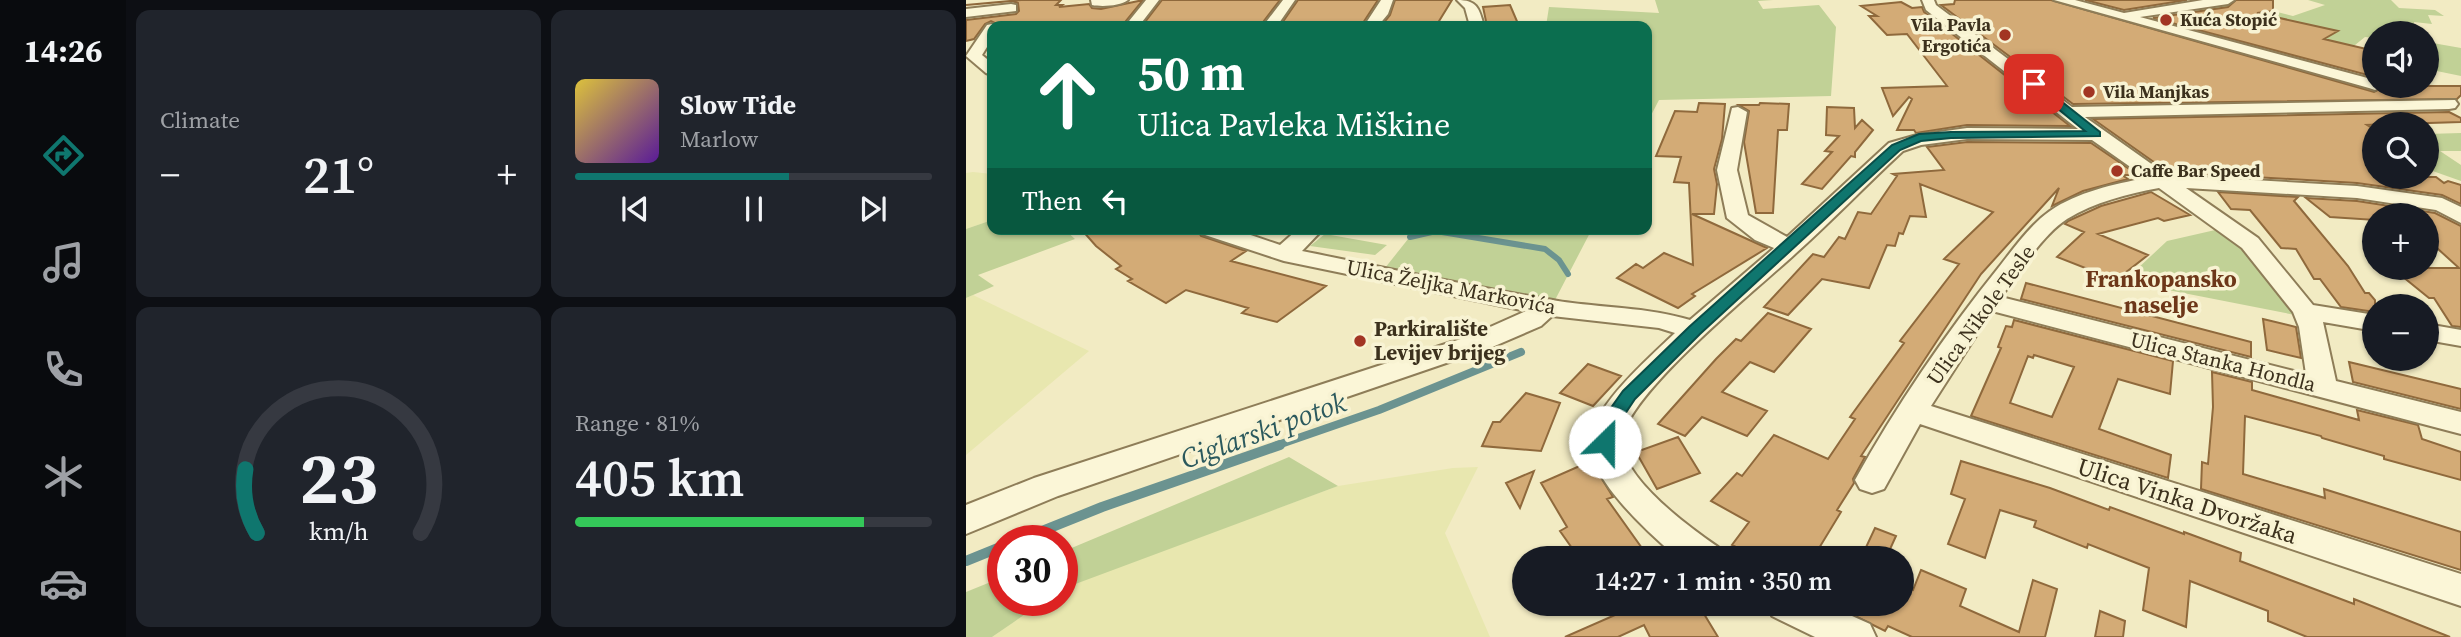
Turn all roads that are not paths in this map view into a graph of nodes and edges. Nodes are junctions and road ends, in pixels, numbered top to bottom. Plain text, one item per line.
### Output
1 (1122, 0) edge
2 (1153, 0) edge
3 (1289, 0) edge
4 (1387, 0) edge
5 (1463, 0) edge
6 (1928, 0) edge
7 (2060, 0) edge
8 (2228, 0) edge
9 (1096, 2) dead end
10 (1015, 4) edge
11 (966, 13) edge
12 (2117, 17) junction
13 (999, 21) edge
14 (1136, 21) edge
15 (1274, 21) edge
16 (1375, 21) edge
17 (1476, 21) edge
18 (987, 36) edge
19 (987, 66) edge
20 (2362, 81) edge
21 (2428, 98) edge
22 (2455, 105) edge
23 (1738, 112) dead end
24 (2070, 112) junction
25 (2096, 134) junction
26 (2165, 181) junction
27 (2461, 216) edge
28 (1228, 235) edge
29 (1305, 235) edge
30 (1789, 246) junction
31 (1284, 254) junction
32 (1985, 301) junction
33 (1546, 307) junction
34 (2305, 310) junction
35 (2362, 321) edge
36 (1694, 330) junction
37 (2439, 334) edge
38 (2461, 338) edge
39 (2323, 388) junction
40 (1913, 411) junction
41 (2461, 423) edge
42 (1872, 480) dead end
43 (966, 520) edge
44 (1687, 546) edge
45 (2461, 590) edge
46 (1811, 616) edge
47 (1856, 637) edge

1 - 9 street
2 - 14 street
3 - 15 street
4 - 16 street
5 - 17 street
6 - 24 street
7 - 12 street
8 - 12 street
10 - 11 street
10 - 13 street
12 - 20 street
18 - 19 street
21 - 22 street
22 - 24 street
23 - 30 street
24 - 25 street
25 - 26 street
25 - 30 street
26 - 27 street, Ulica Nikole Tesle
26 - 32 street, Ulica Nikole Tesle
26 - 34 street
28 - 31 street, Ulica Željka Markovića
29 - 31 street
30 - 36 street
31 - 33 street, Ulica Željka Markovića
32 - 39 street, Ulica Stanka Hondla
32 - 40 street, Ulica Nikole Tesle
33 - 36 street, Ulica Željka Markovića
33 - 43 street
34 - 35 street
34 - 39 street
36 - 44 street
37 - 38 street
39 - 41 street, Ulica Stanka Hondla
40 - 42 street, Ulica Nikole Tesle
40 - 45 street, Ulica Vinka Dvoržaka
46 - 47 street

